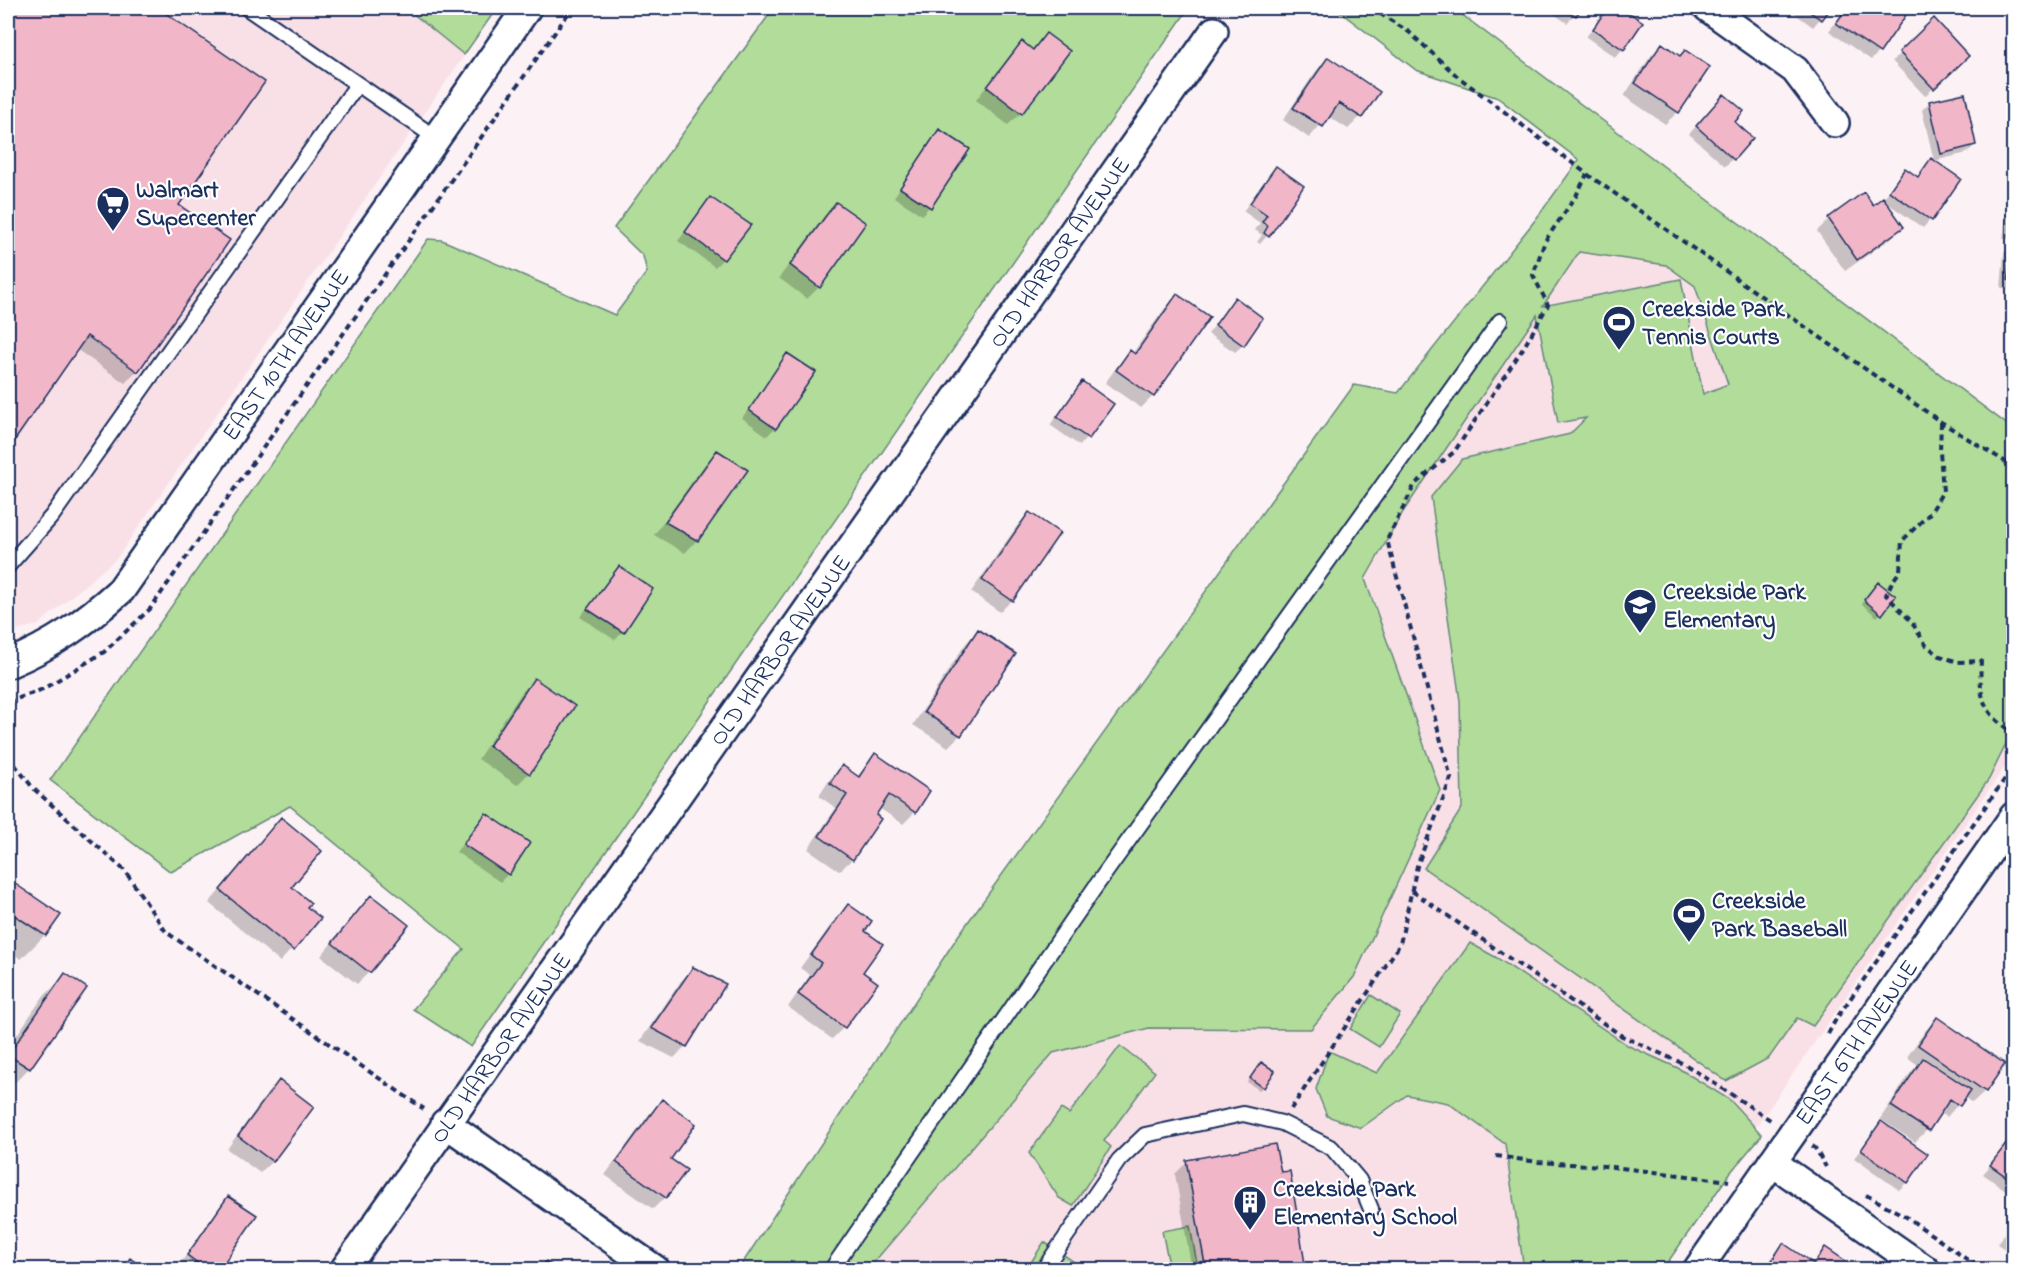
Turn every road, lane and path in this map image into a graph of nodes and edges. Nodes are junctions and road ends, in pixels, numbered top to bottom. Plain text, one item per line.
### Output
1 (247, 8) edge
2 (527, 8) edge
3 (572, 8) edge
4 (1371, 8) edge
5 (1708, 8) edge
6 (1214, 31) dead end
7 (357, 85) junction
8 (1835, 123) dead end
9 (436, 138) junction
10 (1587, 174) junction
11 (1500, 321) dead end
12 (1941, 422) junction
13 (2013, 467) edge
14 (8, 567) edge
15 (8, 664) edge
16 (8, 702) edge
17 (2013, 734) edge
18 (8, 756) edge
19 (2013, 816) edge
20 (1412, 891) junction
21 (445, 1123) junction
22 (1282, 1123) junction
23 (1780, 1126) dead end
24 (1815, 1148) dead end
25 (1496, 1156) dead end
26 (1772, 1162) junction
27 (1834, 1173) dead end
28 (1732, 1181) dead end
29 (1857, 1189) dead end
30 (1371, 1209) dead end
31 (344, 1269) edge
32 (656, 1269) edge
33 (831, 1269) edge
34 (1043, 1269) edge
35 (1697, 1269) edge
36 (1926, 1269) edge
37 (1982, 1269) edge

1 - 7 lane
2 - 9 street, EAST 10TH AVENUE
3 - 16 path
4 - 10 path
5 - 8 street
6 - 21 street, OLD HARBOR AVENUE
7 - 9 lane
7 - 14 lane
9 - 15 street, EAST 10TH AVENUE
10 - 12 path
10 - 20 path
11 - 33 lane
12 - 13 path
12 - 17 path
18 - 21 path
19 - 26 street, EAST 6TH AVENUE
20 - 22 path
20 - 23 path
21 - 31 street, OLD HARBOR AVENUE
21 - 32 street
22 - 30 lane
22 - 34 lane
24 - 27 path
25 - 28 path
26 - 35 street, EAST 6TH AVENUE
26 - 36 street
29 - 37 path

